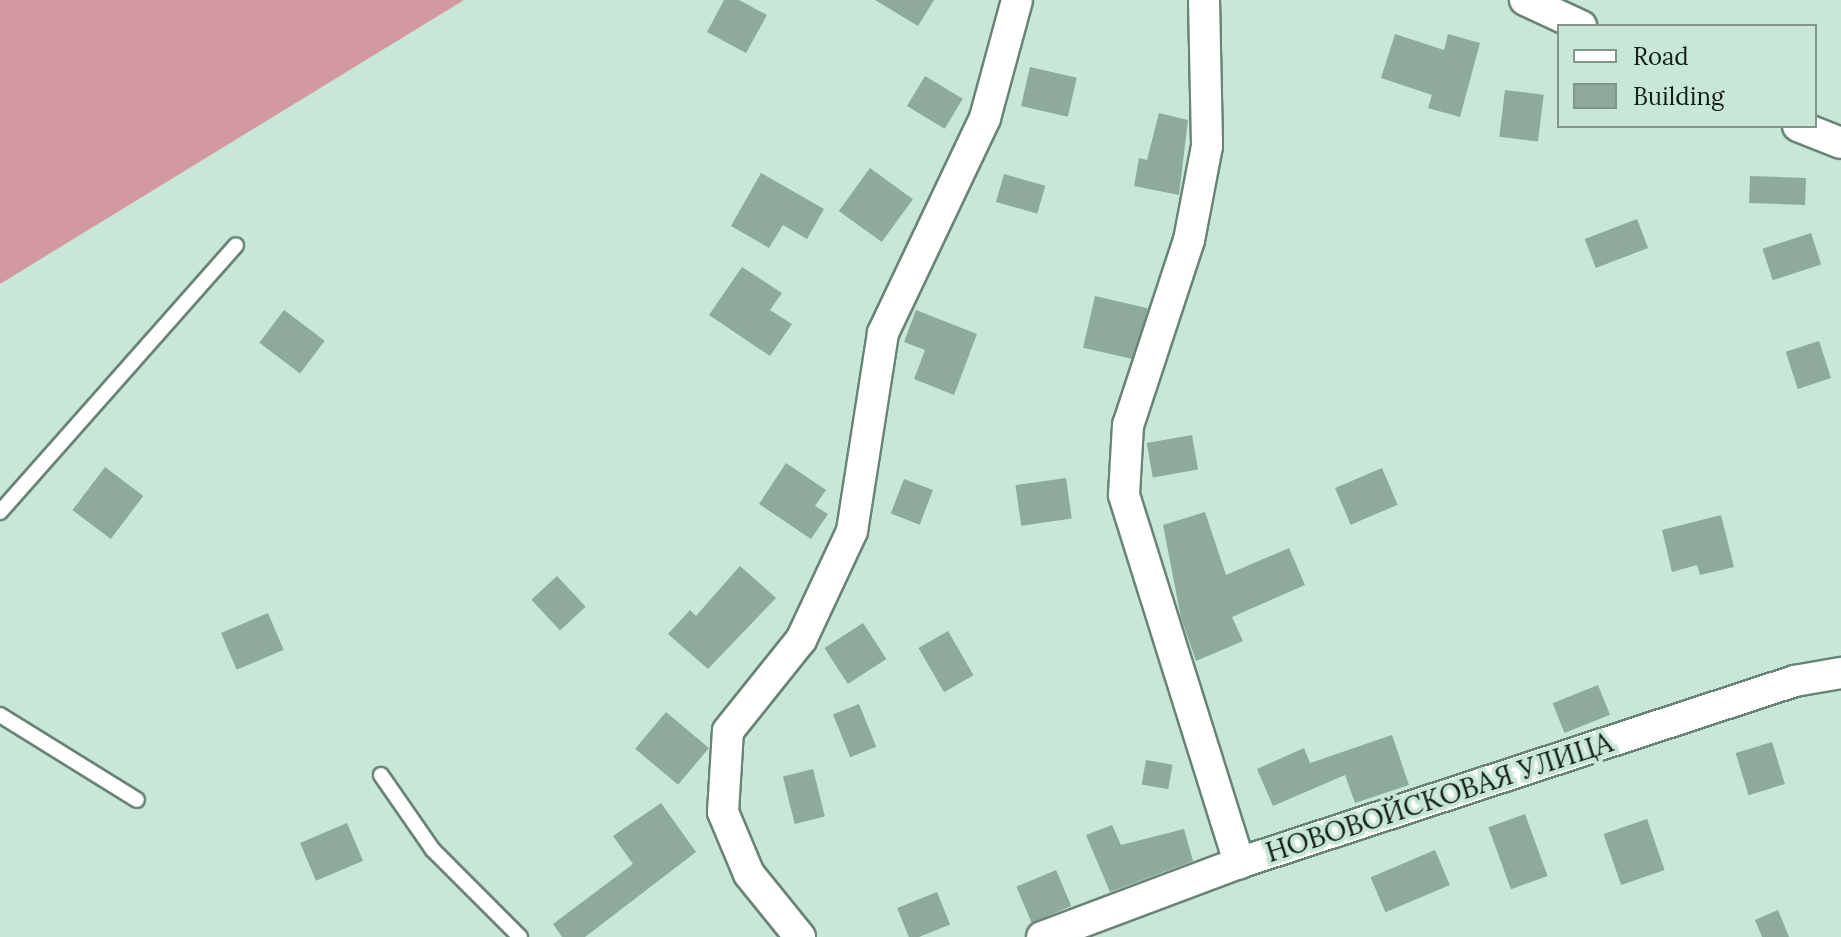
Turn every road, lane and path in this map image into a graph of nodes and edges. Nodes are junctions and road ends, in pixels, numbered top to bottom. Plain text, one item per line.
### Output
1 (1017, 0) edge
2 (1204, 0) edge
3 (1525, 0) edge
4 (1577, 24) edge
5 (1803, 128) edge
6 (1841, 143) edge
7 (236, 245) dead end
8 (0, 512) edge
9 (1841, 673) edge
10 (0, 715) edge
11 (381, 775) dead end
12 (137, 800) dead end
13 (1239, 863) junction
14 (520, 937) edge
15 (800, 937) edge
16 (1042, 937) edge

1 - 15 street
2 - 13 street
3 - 4 street
5 - 6 street
7 - 8 lane
9 - 13 street, НОВОВОЙСКОВАЯ УЛИЦА
10 - 12 lane
11 - 14 lane
13 - 16 street, НОВОВОЙСКОВАЯ УЛИЦА

